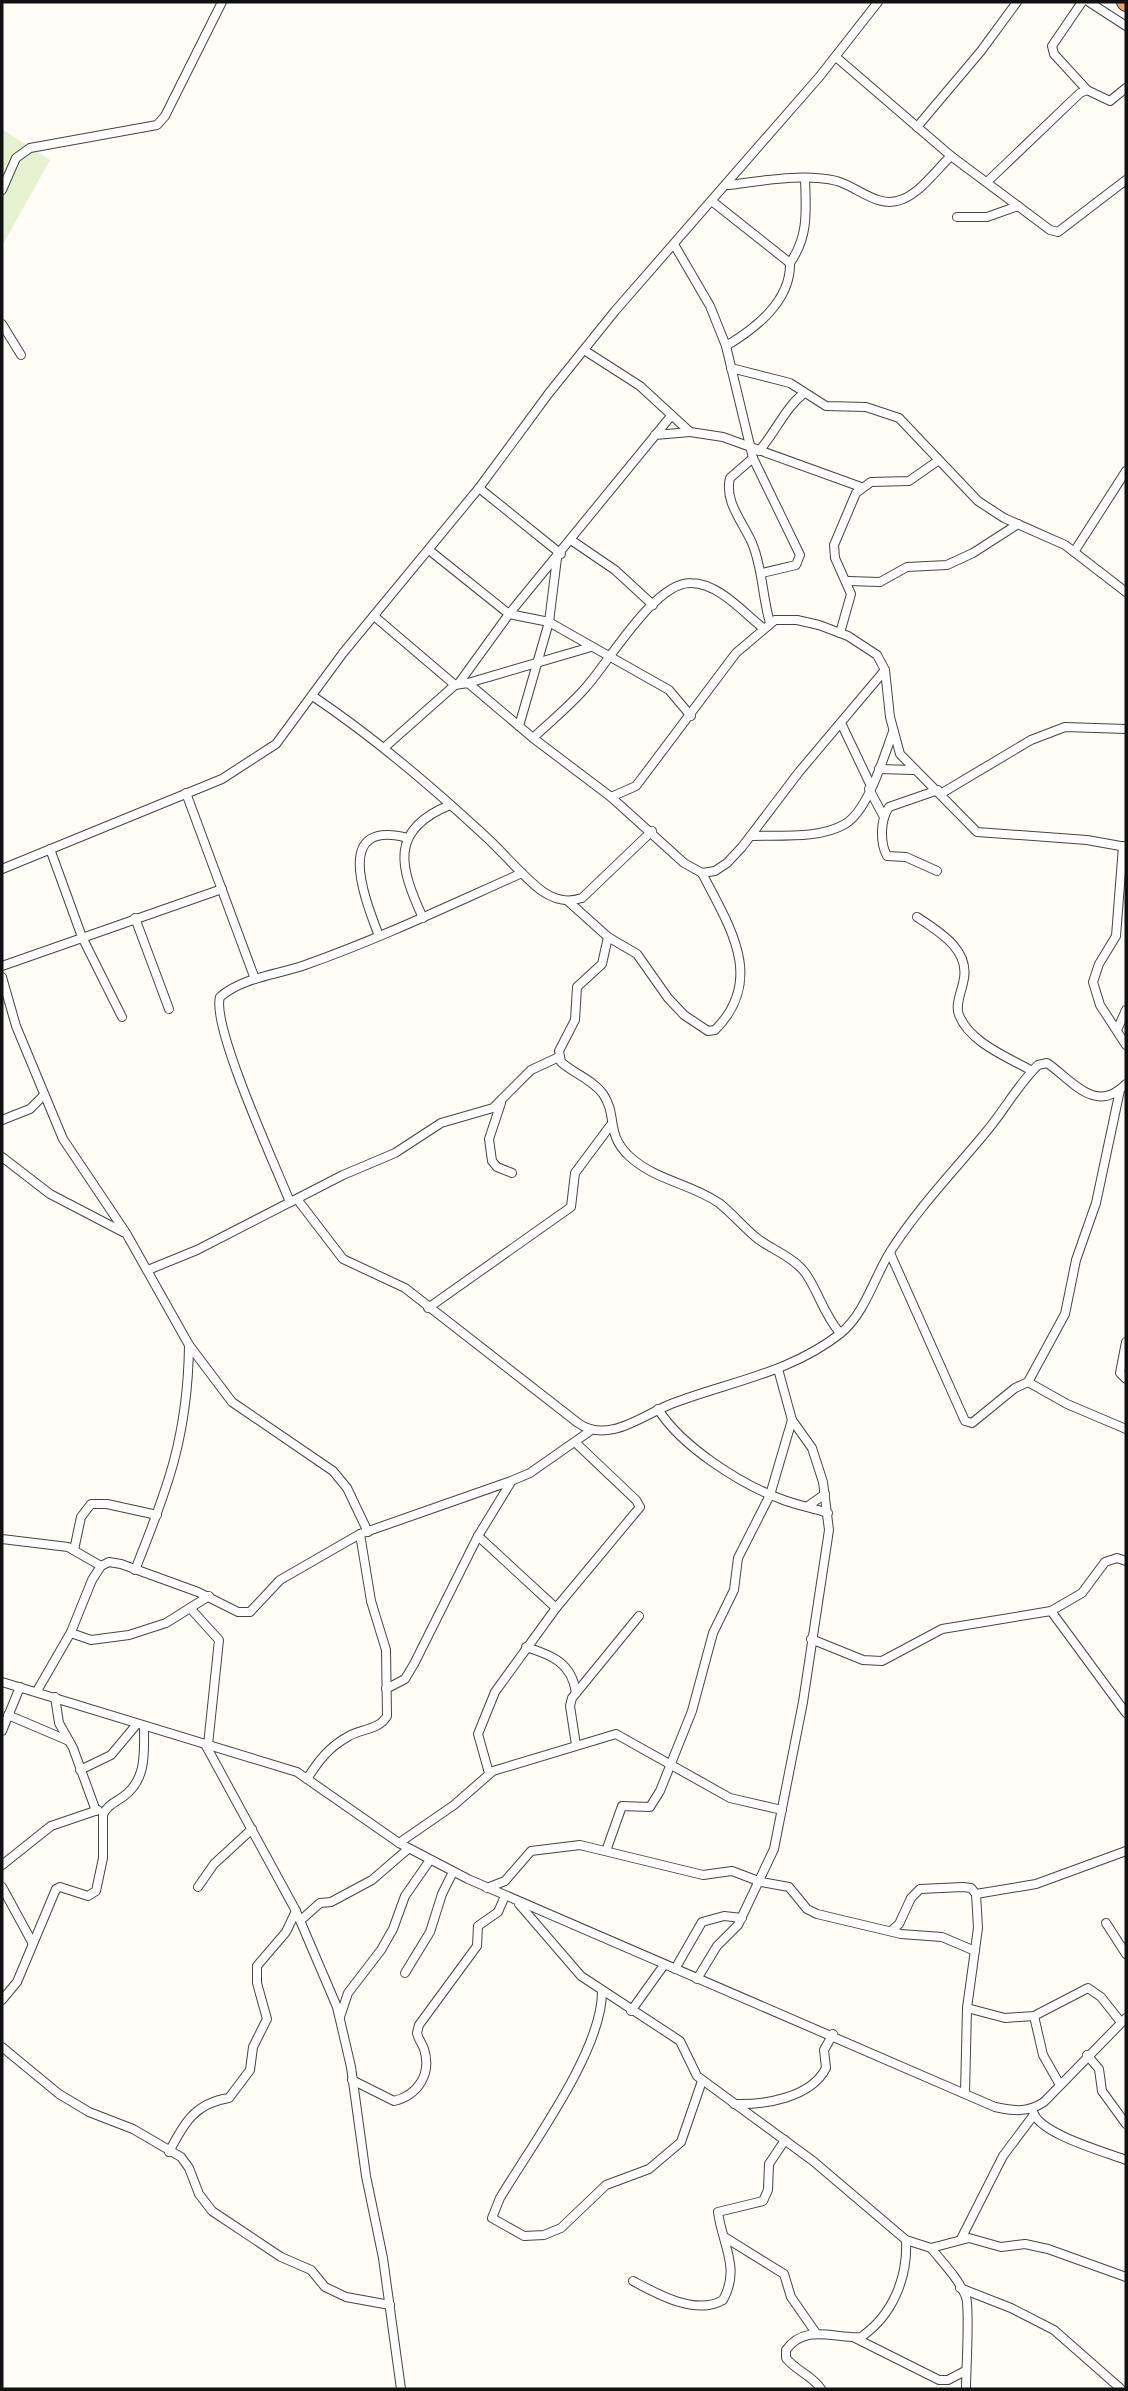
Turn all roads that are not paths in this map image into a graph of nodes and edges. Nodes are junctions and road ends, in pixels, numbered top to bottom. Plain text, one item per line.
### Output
1 (222, 2) edge
2 (878, 2) edge
3 (1017, 2) edge
4 (1082, 2) edge
5 (1089, 2) edge
6 (1126, 26) edge
7 (836, 57) junction
8 (1126, 88) edge
9 (1087, 90) junction
10 (917, 127) junction
11 (951, 156) junction
12 (805, 178) junction
13 (1126, 180) edge
14 (987, 182) junction
15 (728, 185) junction
16 (2, 190) edge
17 (713, 202) junction
18 (1018, 206) junction
19 (957, 216) dead end
20 (674, 246) junction
21 (790, 263) junction
22 (2, 324) edge
23 (726, 346) junction
24 (584, 350) junction
25 (21, 355) dead end
26 (731, 368) junction
27 (804, 393) junction
28 (671, 416) junction
29 (690, 432) junction
30 (655, 435) junction
31 (754, 452) junction
32 (939, 460) junction
33 (1126, 471) edge
34 (861, 487) junction
35 (480, 488) junction
36 (1018, 524) junction
37 (571, 540) junction
38 (429, 550) junction
39 (1074, 552) junction
40 (559, 556) junction
41 (762, 573) junction
42 (848, 581) junction
43 (1126, 592) edge
44 (653, 605) junction
45 (509, 614) junction
46 (374, 616) junction
47 (549, 622) junction
48 (766, 626) junction
49 (839, 633) junction
50 (591, 648) junction
51 (609, 657) junction
52 (534, 666) junction
53 (885, 670) junction
54 (461, 684) junction
55 (314, 697) junction
56 (691, 716) junction
57 (841, 723) junction
58 (519, 726) junction
59 (1126, 729) edge
60 (893, 732) junction
61 (533, 738) junction
62 (385, 747) junction
63 (879, 769) junction
64 (914, 770) junction
65 (870, 788) junction
66 (940, 791) junction
67 (186, 793) junction
68 (611, 797) junction
69 (450, 805) junction
70 (884, 817) junction
71 (652, 831) junction
72 (752, 836) junction
73 (408, 838) junction
74 (1125, 847) edge
75 (50, 849) junction
76 (2, 869) edge
77 (937, 871) dead end
78 (522, 873) junction
79 (702, 873) junction
80 (222, 889) junction
81 (569, 902) junction
82 (917, 917) dead end
83 (135, 918) junction
84 (422, 918) junction
85 (379, 936) junction
86 (82, 937) junction
87 (608, 937) junction
88 (2, 966) edge
89 (2, 977) edge
90 (255, 979) junction
91 (169, 1010) dead end
92 (1126, 1010) edge
93 (122, 1017) dead end
94 (1118, 1030) junction
95 (1126, 1045) edge
96 (559, 1057) junction
97 (1032, 1071) junction
98 (1123, 1087) edge
99 (43, 1096) junction
100 (500, 1103) junction
101 (30, 1109) junction
102 (52, 1116) junction
103 (2, 1120) edge
104 (610, 1126) junction
105 (2, 1157) edge
106 (512, 1172) dead end
107 (294, 1200) junction
108 (126, 1233) junction
109 (890, 1252) junction
110 (148, 1270) junction
111 (429, 1308) junction
112 (840, 1333) junction
113 (1126, 1342) edge
114 (189, 1345) junction
115 (778, 1369) junction
116 (1126, 1379) edge
117 (1028, 1382) junction
118 (658, 1409) junction
119 (792, 1420) junction
120 (1126, 1429) edge
121 (590, 1431) junction
122 (576, 1443) junction
123 (511, 1481) junction
124 (770, 1494) junction
125 (825, 1494) junction
126 (808, 1506) junction
127 (828, 1513) junction
128 (157, 1515) junction
129 (364, 1533) junction
130 (478, 1536) junction
131 (2, 1539) edge
132 (74, 1550) junction
133 (1126, 1561) edge
134 (101, 1566) junction
135 (135, 1570) junction
136 (209, 1596) junction
137 (190, 1608) junction
138 (556, 1608) junction
139 (1051, 1611) junction
140 (639, 1616) dead end
141 (71, 1633) junction
142 (811, 1639) junction
143 (526, 1647) junction
144 (2, 1682) edge
145 (20, 1687) junction
146 (386, 1689) junction
147 (37, 1692) junction
148 (576, 1693) junction
149 (55, 1697) junction
150 (1126, 1713) edge
151 (8, 1715) junction
152 (140, 1726) junction
153 (2, 1731) edge
154 (69, 1741) junction
155 (206, 1744) junction
156 (576, 1745) junction
157 (671, 1764) junction
158 (80, 1770) junction
159 (489, 1773) junction
160 (307, 1779) junction
161 (106, 1809) junction
162 (782, 1810) junction
163 (96, 1811) junction
164 (252, 1829) junction
165 (400, 1843) junction
166 (408, 1849) junction
167 (606, 1851) junction
168 (1126, 1851) edge
169 (430, 1860) junction
170 (2, 1866) edge
171 (453, 1872) junction
172 (761, 1882) junction
173 (2, 1887) edge
174 (198, 1887) dead end
175 (486, 1888) junction
176 (976, 1894) junction
177 (505, 1896) junction
178 (518, 1902) junction
179 (296, 1911) junction
180 (742, 1918) junction
181 (301, 1920) junction
182 (1106, 1923) dead end
183 (891, 1931) junction
184 (32, 1942) junction
185 (975, 1951) junction
186 (1126, 1954) edge
187 (664, 1965) junction
188 (675, 1969) junction
189 (405, 1973) dead end
190 (697, 1979) junction
191 (602, 1992) junction
192 (2, 2000) edge
193 (967, 2008) junction
194 (631, 2011) junction
195 (1034, 2016) junction
196 (340, 2018) junction
197 (1123, 2019) edge
198 (833, 2034) junction
199 (2, 2048) edge
200 (1087, 2055) junction
201 (352, 2080) junction
202 (702, 2081) junction
203 (1060, 2085) junction
204 (965, 2093) junction
205 (734, 2104) junction
206 (1033, 2113) junction
207 (1126, 2124) edge
208 (785, 2140) junction
209 (169, 2152) junction
210 (1126, 2160) edge
211 (726, 2237) junction
212 (961, 2239) junction
213 (906, 2240) junction
214 (931, 2248) junction
215 (1126, 2277) edge
216 (633, 2281) dead end
217 (960, 2288) junction
218 (390, 2305) junction
219 (816, 2333) junction
220 (853, 2338) junction
221 (965, 2371) junction
222 (1109, 2385) edge
223 (401, 2389) edge
224 (821, 2389) edge
225 (967, 2389) edge
226 (1121, 2389) edge

1 - 16 street
2 - 7 street
3 - 10 street
4 - 9 street
5 - 6 street
7 - 10 street
7 - 15 street
8 - 9 street
9 - 14 street
10 - 11 street
11 - 12 street
11 - 14 street
12 - 15 street
12 - 21 street
13 - 18 street
14 - 18 street
15 - 17 street
17 - 20 street
17 - 21 street
18 - 19 street
20 - 23 street
20 - 24 street
21 - 23 street
22 - 25 street
23 - 26 street
24 - 28 street
24 - 35 street
26 - 27 street
26 - 31 street
27 - 31 street
27 - 32 street
28 - 29 street
28 - 30 street
29 - 30 street
29 - 31 street
30 - 37 street
31 - 34 street
31 - 41 street
31 - 41 street
32 - 34 street
32 - 36 street
33 - 39 street
34 - 42 street
35 - 38 street
35 - 40 street
36 - 39 street
36 - 42 street
37 - 40 street
37 - 44 street
38 - 45 street
38 - 46 street
39 - 43 street
40 - 45 street
40 - 47 street
41 - 48 street
42 - 49 street
44 - 48 street
44 - 51 street
45 - 47 street
45 - 54 street
46 - 54 street
46 - 55 street
47 - 50 street
47 - 52 street
48 - 49 street
48 - 56 street
49 - 53 street
50 - 51 street
50 - 52 street
51 - 56 street
51 - 61 street
52 - 54 street
52 - 58 street
53 - 57 street
53 - 60 street
54 - 58 street
54 - 62 street
55 - 62 street
55 - 67 street
56 - 68 street
57 - 65 street
57 - 72 street
58 - 61 street
59 - 66 street
60 - 63 street
60 - 64 street
61 - 68 street
62 - 69 street
63 - 64 street
63 - 65 street
64 - 66 street
65 - 70 street
65 - 72 street
66 - 70 street
66 - 74 street
67 - 75 street
67 - 80 street
68 - 71 street
69 - 73 street
69 - 78 street
70 - 77 street
71 - 79 street
71 - 81 street
72 - 79 street
73 - 84 street
73 - 85 street
74 - 94 street
75 - 76 street
75 - 86 street
78 - 81 street
78 - 84 street
79 - 87 street
80 - 83 street
80 - 90 street
81 - 87 street
82 - 97 street
83 - 86 street
83 - 91 street
84 - 85 street
85 - 90 street
86 - 88 street
86 - 93 street
87 - 96 street
89 - 99 street
90 - 107 street
92 - 94 street
94 - 95 street
96 - 100 street
96 - 104 street
97 - 98 street
97 - 109 street
98 - 117 street
99 - 101 street
99 - 102 street
100 - 106 street
100 - 107 street
101 - 102 street
101 - 103 street
102 - 108 street
104 - 111 street
104 - 112 street
105 - 108 street
107 - 110 street
107 - 111 street
108 - 110 street
109 - 112 street
109 - 117 street
110 - 114 street
111 - 121 street
112 - 115 street
113 - 116 street
114 - 128 street
114 - 129 street
115 - 118 street
115 - 119 street
117 - 120 street
118 - 121 street
118 - 124 street
119 - 124 street
119 - 125 street
121 - 122 street
122 - 123 street
122 - 138 street
123 - 129 street
123 - 130 street
124 - 126 street
124 - 157 street
125 - 126 street
125 - 127 street
126 - 127 street
127 - 142 street
128 - 132 street
128 - 135 street
129 - 136 street
129 - 146 street
130 - 138 street
130 - 146 street
131 - 132 street
132 - 134 street
133 - 139 street
134 - 135 street
134 - 141 street
135 - 136 street
136 - 137 street
137 - 141 street
137 - 155 street
138 - 143 street
139 - 142 street
139 - 150 street
140 - 148 street
141 - 147 street
142 - 162 street
143 - 148 street
143 - 159 street
144 - 145 street
145 - 147 street
145 - 151 street
146 - 160 street
147 - 149 street
148 - 156 street
149 - 152 street
149 - 154 street
151 - 153 street
151 - 154 street
152 - 155 street
152 - 158 street
152 - 161 street
154 - 158 street
155 - 160 street
155 - 164 street
156 - 157 street
156 - 159 street
157 - 162 street
157 - 167 street
158 - 163 street
159 - 165 street
160 - 165 street
161 - 163 street
161 - 184 street
162 - 172 street
163 - 170 street
164 - 174 street
164 - 179 street
165 - 166 street
166 - 169 street
166 - 181 street
167 - 172 street
167 - 175 street
168 - 176 street
169 - 171 street
169 - 196 street
171 - 175 street
171 - 189 street
172 - 180 street
172 - 183 street
173 - 184 street
175 - 177 street
176 - 183 street
176 - 185 street
177 - 178 street
177 - 201 street
178 - 187 street
178 - 191 street
179 - 181 street
179 - 209 street
180 - 188 street
180 - 190 street
181 - 196 street
182 - 186 street
183 - 185 street
184 - 192 street
185 - 193 street
187 - 188 street
187 - 194 street
188 - 190 street
190 - 198 street
191 - 194 street
191 - 202 street
193 - 195 street
193 - 204 street
194 - 202 street
195 - 197 street
195 - 203 street
196 - 201 street
197 - 200 street
198 - 204 street
198 - 205 street
199 - 209 street
200 - 203 street
200 - 207 street
201 - 218 street
202 - 205 street
203 - 206 street
204 - 206 street
205 - 208 street
206 - 210 street
206 - 212 street
208 - 211 street
208 - 213 street
209 - 218 street
211 - 216 street
211 - 219 street
212 - 214 street
212 - 215 street
213 - 214 street
213 - 220 street
214 - 217 street
217 - 221 street
217 - 222 street
218 - 223 street
219 - 220 street
219 - 224 street
220 - 221 street
221 - 225 street
222 - 226 street

